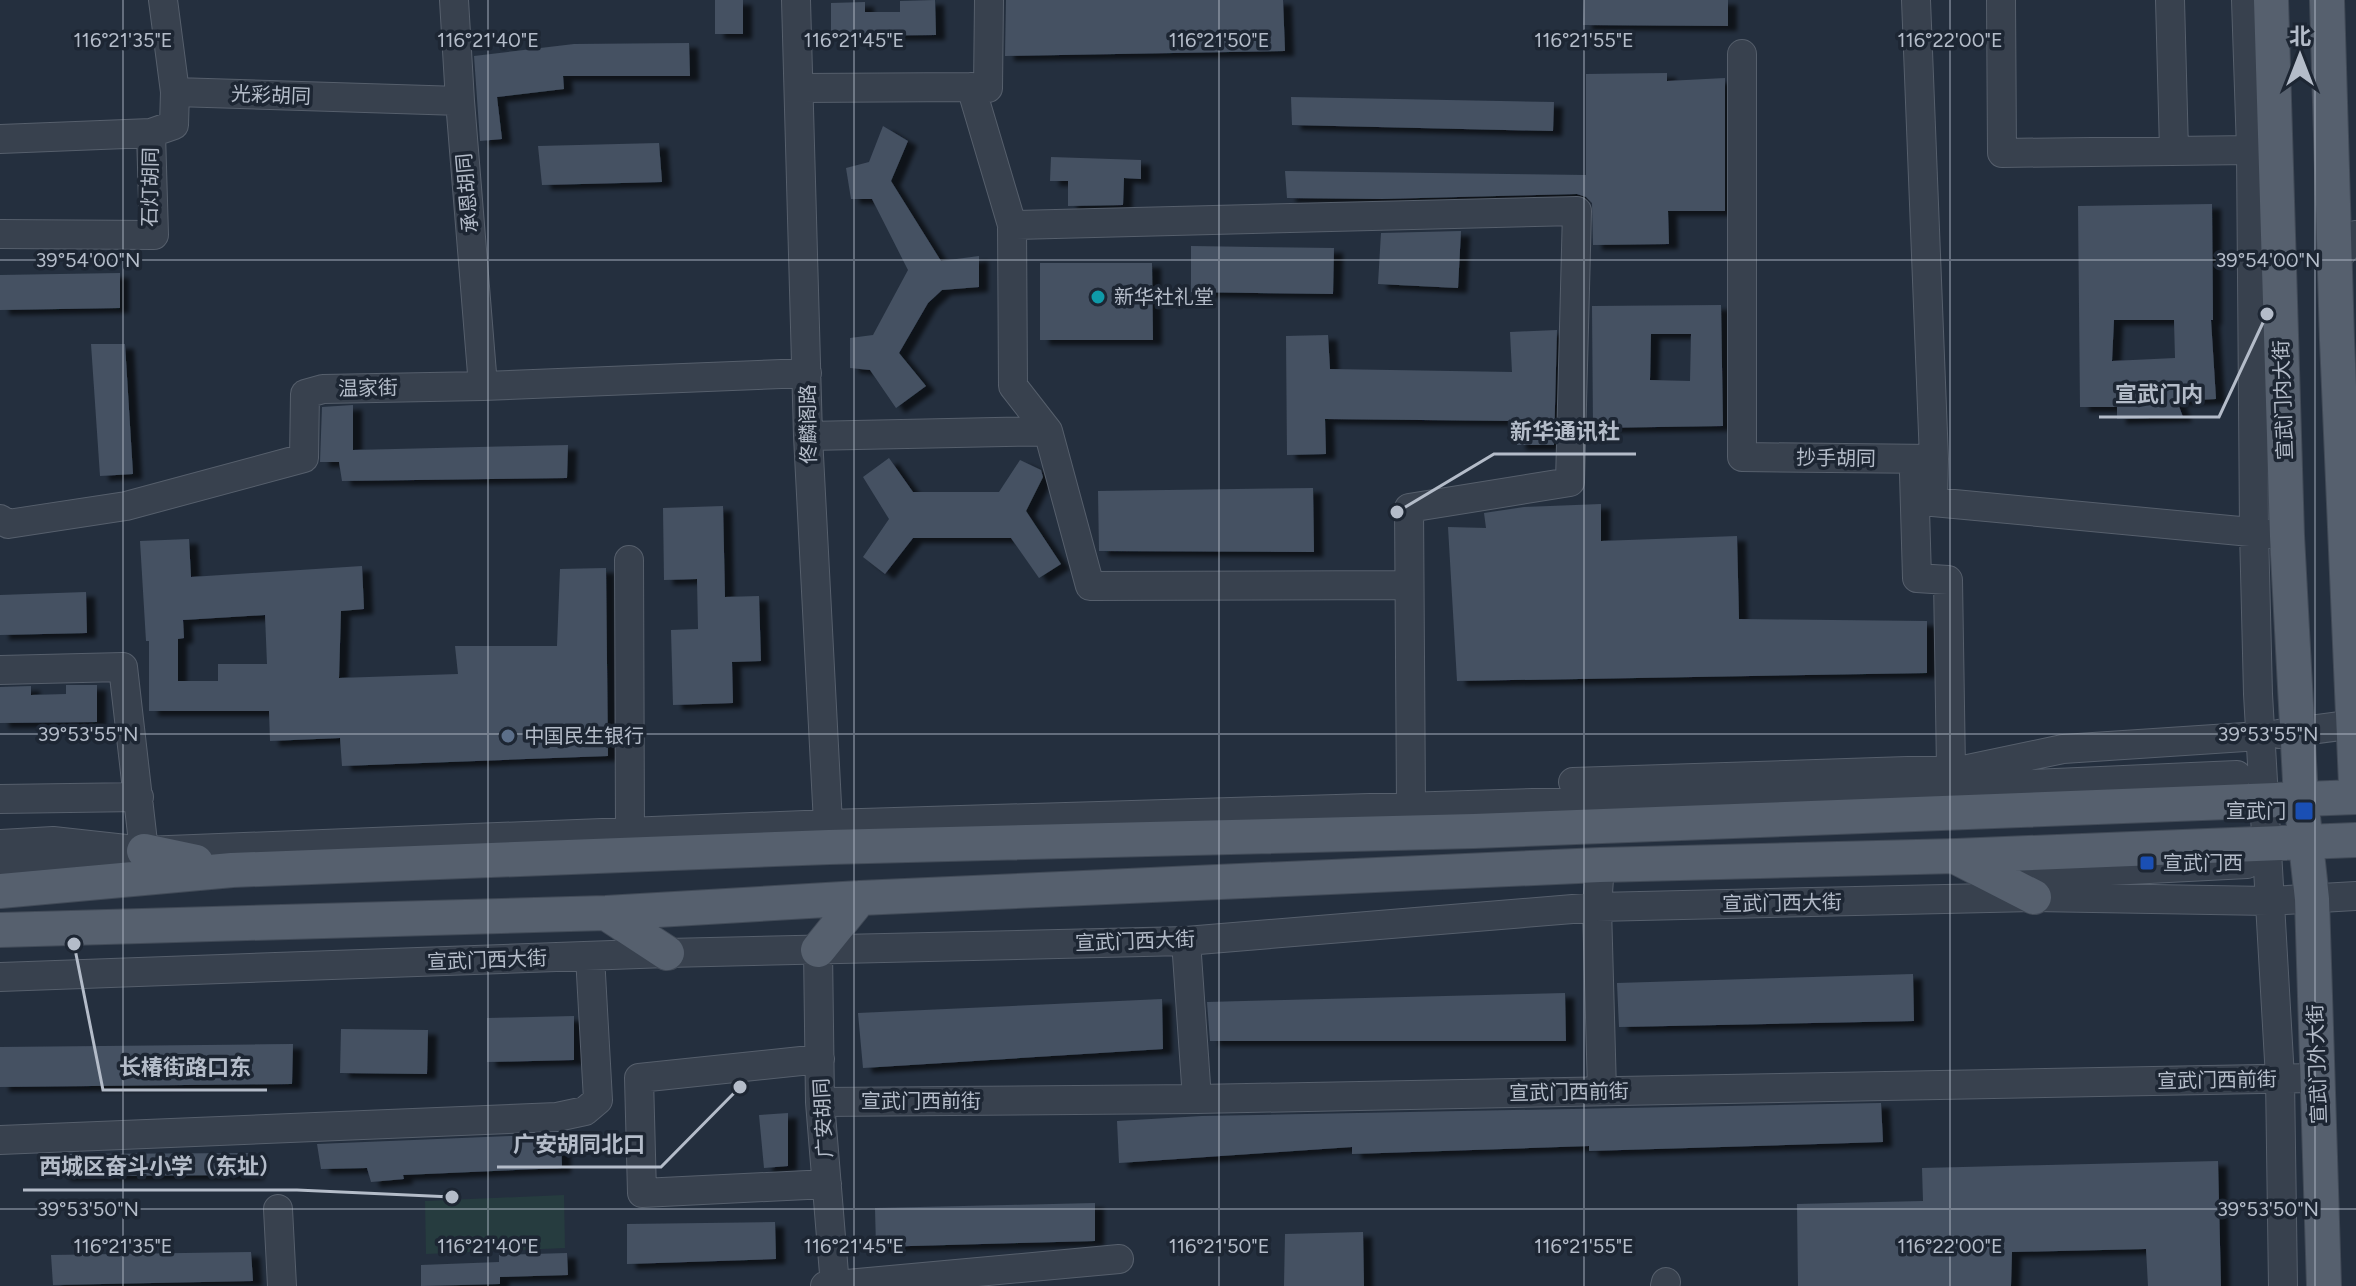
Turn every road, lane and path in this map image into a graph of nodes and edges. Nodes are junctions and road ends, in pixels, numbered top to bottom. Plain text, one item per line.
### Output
1 (163, 0) edge
2 (454, 0) edge
3 (796, 0) edge
4 (989, 0) edge
5 (1916, 0) edge
6 (2001, 0) edge
7 (2170, 0) edge
8 (2246, 0) edge
9 (2271, 0) edge
10 (2327, 0) edge
11 (1742, 54) dead end
12 (971, 87) junction
13 (800, 88) junction
14 (175, 92) junction
15 (460, 101) junction
16 (151, 133) junction
17 (0, 139) edge
18 (2251, 150) junction
19 (2174, 151) junction
20 (1012, 225) junction
21 (0, 234) edge
22 (2356, 235) edge
23 (2334, 262) junction
24 (807, 373) junction
25 (483, 386) junction
26 (1048, 431) junction
27 (808, 436) junction
28 (1924, 459) junction
29 (0, 519) edge
30 (2270, 534) junction
31 (629, 560) dead end
32 (1409, 585) junction
33 (0, 670) edge
34 (2354, 724) edge
35 (2298, 732) junction
36 (2260, 736) junction
37 (1951, 769) junction
38 (2237, 775) junction
39 (2356, 781) edge
40 (139, 797) junction
41 (2356, 797) edge
42 (0, 799) edge
43 (2301, 799) junction
44 (2263, 801) junction
45 (1412, 818) junction
46 (630, 832) junction
47 (829, 836) junction
48 (2356, 840) edge
49 (2307, 842) junction
50 (2267, 843) junction
51 (0, 844) edge
52 (144, 851) junction
53 (1956, 856) junction
54 (1600, 865) junction
55 (0, 867) edge
56 (232, 870) junction
57 (0, 891) edge
58 (2356, 896) edge
59 (2034, 897) junction
60 (860, 898) junction
61 (2312, 899) junction
62 (2269, 901) junction
63 (1597, 907) junction
64 (606, 913) junction
65 (0, 930) edge
66 (1186, 941) junction
67 (818, 950) junction
68 (667, 953) junction
69 (590, 956) junction
70 (0, 977) edge
71 (820, 1059) junction
72 (2280, 1078) junction
73 (2317, 1078) junction
74 (1602, 1091) junction
75 (1197, 1099) junction
76 (820, 1102) junction
77 (0, 1140) edge
78 (827, 1184) junction
79 (278, 1209) dead end
80 (1119, 1259) dead end
81 (831, 1285) edge
82 (282, 1286) edge
83 (2283, 1286) edge
84 (2324, 1286) edge

1 - 14 street
2 - 15 street, 承恩胡同
3 - 13 street, 佟麟阁路
4 - 12 street
5 - 28 street
6 - 19 street
7 - 19 street
8 - 18 street
9 - 30 main road, 宣武门内大街
10 - 23 main road
11 - 28 street, 抄手胡同
12 - 13 street
12 - 20 street
13 - 24 street, 佟麟阁路
14 - 15 street, 光彩胡同
14 - 16 street
15 - 25 street, 承恩胡同
16 - 17 street
16 - 21 street, 石灯胡同
18 - 19 street
18 - 30 street
20 - 26 street
20 - 32 street
22 - 23 street
23 - 34 main road
24 - 25 street, 温家街
24 - 27 street, 佟麟阁路
25 - 29 street, 温家街
26 - 27 street
26 - 32 street
27 - 47 street, 佟麟阁路
28 - 30 street
28 - 37 street
30 - 35 main road, 宣武门内大街
30 - 36 street
31 - 46 street
32 - 45 street
33 - 40 street
34 - 35 street
34 - 39 main road
35 - 36 street
35 - 43 main road, 宣武门内大街
36 - 37 street
36 - 38 street
36 - 44 street
37 - 45 street
38 - 44 street
38 - 45 street
40 - 42 street
40 - 52 street
41 - 43 main road
43 - 44 main road
43 - 49 main road, 宣武门内大街
44 - 45 main road
44 - 50 street
45 - 47 main road
46 - 47 street
46 - 52 street
47 - 56 main road
48 - 49 main road
49 - 50 main road
49 - 61 main road, 宣武门外大街
50 - 53 main road
50 - 62 street
51 - 52 street
52 - 55 street
52 - 56 main road
53 - 54 main road
53 - 59 main road
54 - 60 main road
54 - 63 street
56 - 57 main road
58 - 61 street, 宣武门西大街
59 - 62 street, 宣武门西大街
59 - 63 street, 宣武门西大街
60 - 64 main road
60 - 67 main road
61 - 62 street, 宣武门西大街
61 - 73 main road, 宣武门外大街
62 - 72 street
63 - 66 street, 宣武门西大街
63 - 74 street
64 - 65 main road
64 - 68 main road
66 - 67 street, 宣武门西大街
66 - 75 street
67 - 68 street, 宣武门西大街
67 - 71 street, 广安胡同
68 - 69 street, 宣武门西大街
69 - 70 street, 宣武门西大街
69 - 77 street
71 - 76 street, 广安胡同
71 - 78 street
72 - 73 street, 宣武门西前街
72 - 74 street, 宣武门西前街
72 - 83 street
73 - 84 main road, 宣武门外大街
74 - 75 street, 宣武门西前街
75 - 76 street, 宣武门西前街
76 - 78 street, 广安胡同
78 - 81 street, 广安胡同
79 - 82 street
80 - 81 street

